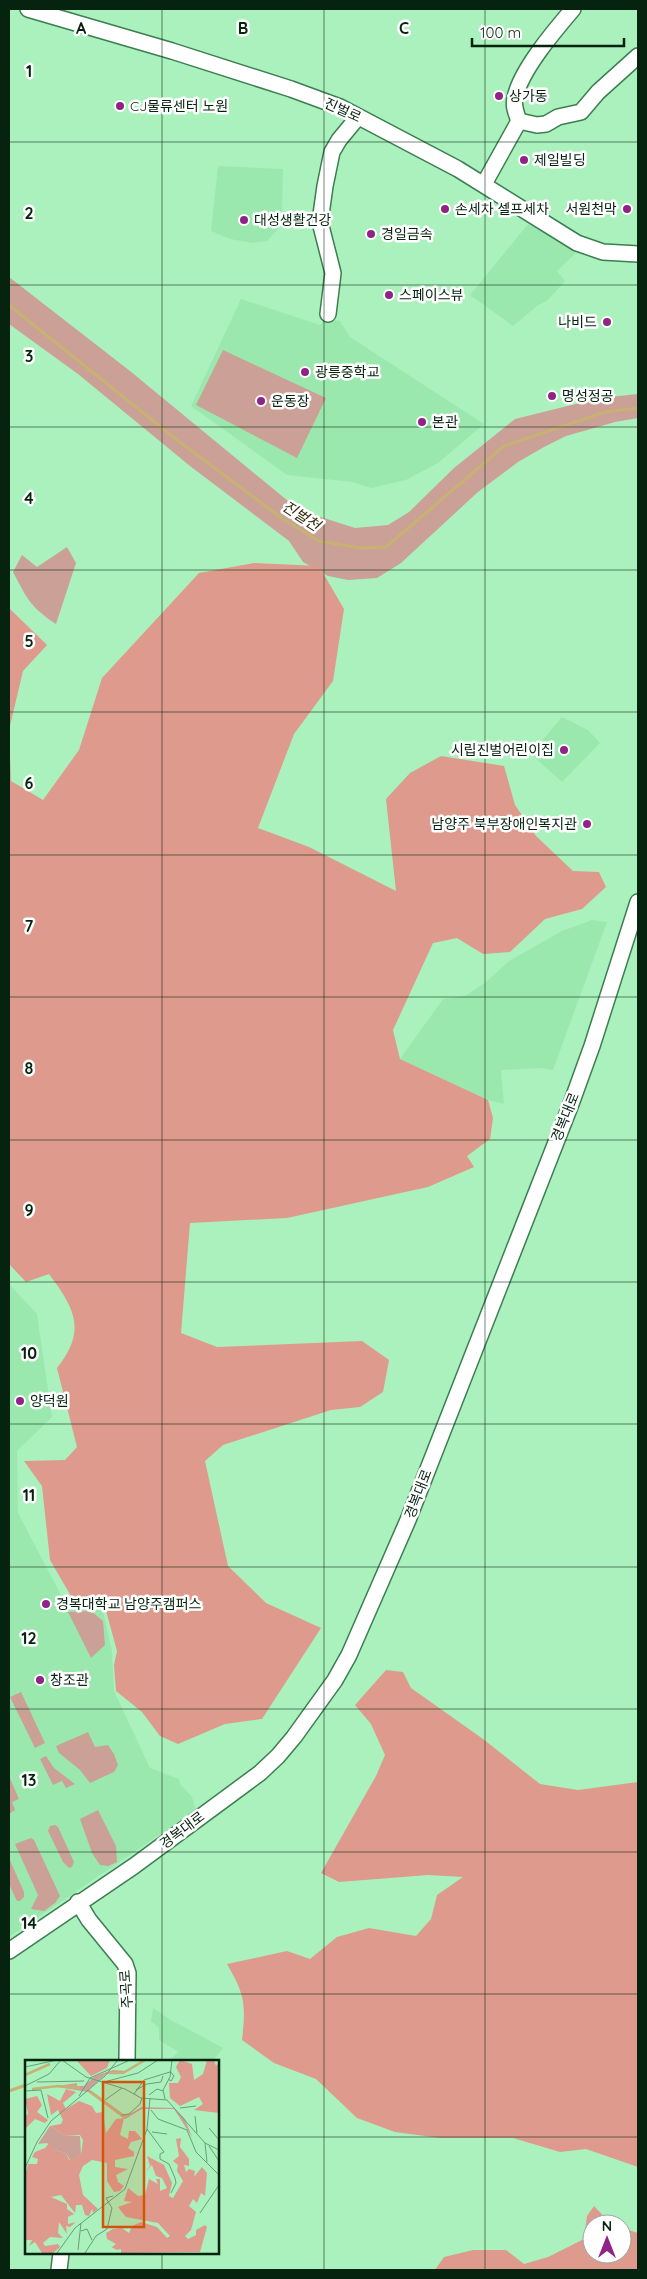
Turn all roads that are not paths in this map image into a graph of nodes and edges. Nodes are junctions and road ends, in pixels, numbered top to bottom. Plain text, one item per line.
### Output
1 (28, 9) edge
2 (573, 9) edge
3 (638, 56) edge
4 (358, 116) junction
5 (519, 121) junction
6 (484, 184) junction
7 (638, 254) edge
8 (328, 314) dead end
9 (638, 902) edge
10 (78, 1902) junction
11 (9, 1951) edge
12 (127, 2060) edge
13 (61, 2254) edge
14 (59, 2270) edge

1 - 4 street, 진벌로
2 - 5 street
3 - 5 street
4 - 6 street, 진벌로
4 - 8 street
5 - 6 street
6 - 7 street, 진벌로
9 - 10 street, 경복대로
10 - 11 street, 경복대로
10 - 12 street, 주곡로
13 - 14 street

